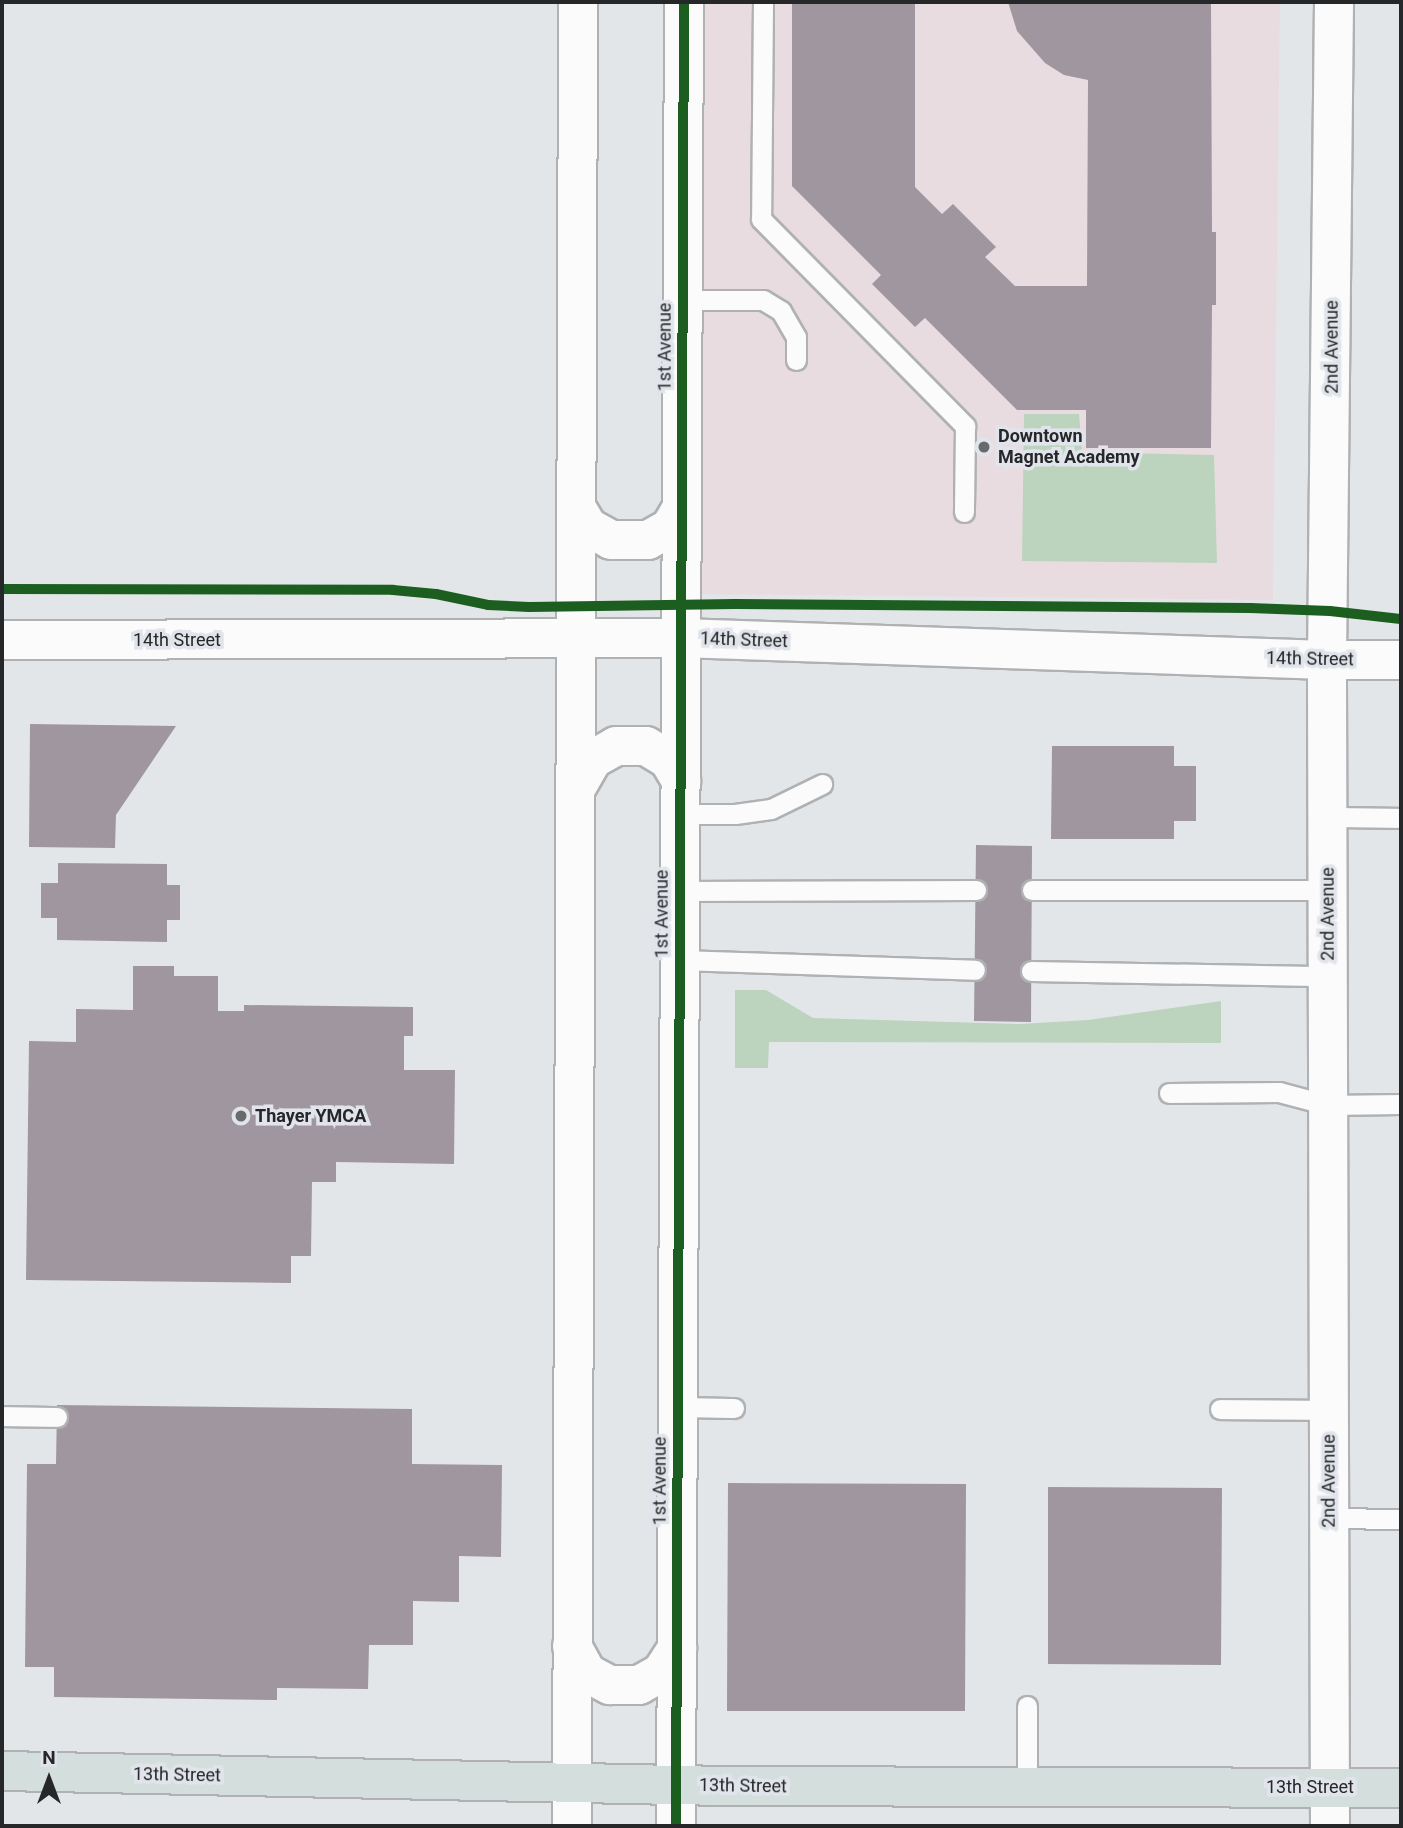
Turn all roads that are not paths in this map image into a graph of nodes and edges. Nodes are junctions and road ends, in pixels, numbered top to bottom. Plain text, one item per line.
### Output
1 (578, 2) edge
2 (684, 2) edge
3 (763, 2) edge
4 (1334, 2) edge
5 (683, 299) junction
6 (796, 360) dead end
7 (576, 507) junction
8 (682, 507) junction
9 (964, 512) dead end
10 (576, 638) junction
11 (681, 638) junction
12 (2, 640) edge
13 (1327, 660) junction
14 (1401, 660) edge
15 (822, 784) dead end
16 (575, 790) junction
17 (681, 797) junction
18 (1328, 817) junction
19 (1401, 818) edge
20 (976, 890) dead end
21 (1032, 890) dead end
22 (1328, 890) junction
23 (680, 891) junction
24 (680, 960) junction
25 (975, 970) dead end
26 (1031, 971) dead end
27 (1328, 976) junction
28 (1168, 1093) dead end
29 (1401, 1104) edge
30 (1328, 1105) junction
31 (678, 1407) junction
32 (734, 1408) dead end
33 (1220, 1409) dead end
34 (1329, 1410) junction
35 (2, 1416) edge
36 (57, 1417) dead end
37 (1329, 1518) junction
38 (1401, 1519) edge
39 (572, 1646) junction
40 (677, 1648) junction
41 (1027, 1706) dead end
42 (2, 1771) edge
43 (572, 1784) junction
44 (676, 1786) junction
45 (1330, 1787) junction
46 (1027, 1788) junction
47 (1401, 1788) edge
48 (572, 1826) edge
49 (676, 1826) edge
50 (1330, 1826) edge

1 - 7 street
2 - 5 street, 1st Avenue
3 - 9 lane
4 - 13 street, 2nd Avenue
5 - 6 lane
5 - 8 street, 1st Avenue
7 - 8 street
7 - 10 street
8 - 11 street, 1st Avenue
10 - 11 street, 14th Street
10 - 12 street, 14th Street
10 - 16 street
11 - 13 street, 14th Street
11 - 17 street, 1st Avenue
13 - 14 street, 14th Street
13 - 18 street, 2nd Avenue
15 - 17 lane
16 - 17 street
16 - 39 street
17 - 23 street, 1st Avenue
18 - 19 lane
18 - 22 street, 2nd Avenue
20 - 23 lane
21 - 22 lane
22 - 27 street, 2nd Avenue
23 - 24 street, 1st Avenue
24 - 25 lane
24 - 31 street, 1st Avenue
26 - 27 lane
27 - 30 street, 2nd Avenue
28 - 30 lane
29 - 30 lane
30 - 34 street, 2nd Avenue
31 - 32 lane
31 - 40 street, 1st Avenue
33 - 34 lane
34 - 37 street, 2nd Avenue
35 - 36 lane
37 - 38 lane
37 - 45 street, 2nd Avenue
39 - 40 street
39 - 43 street
40 - 44 street, 1st Avenue
41 - 46 lane
42 - 43 main road, 13th Street
43 - 44 main road, 13th Street
43 - 48 street
44 - 46 main road, 13th Street
44 - 49 street, 1st Avenue
45 - 46 main road, 13th Street
45 - 47 main road, 13th Street
45 - 50 street, 2nd Avenue

